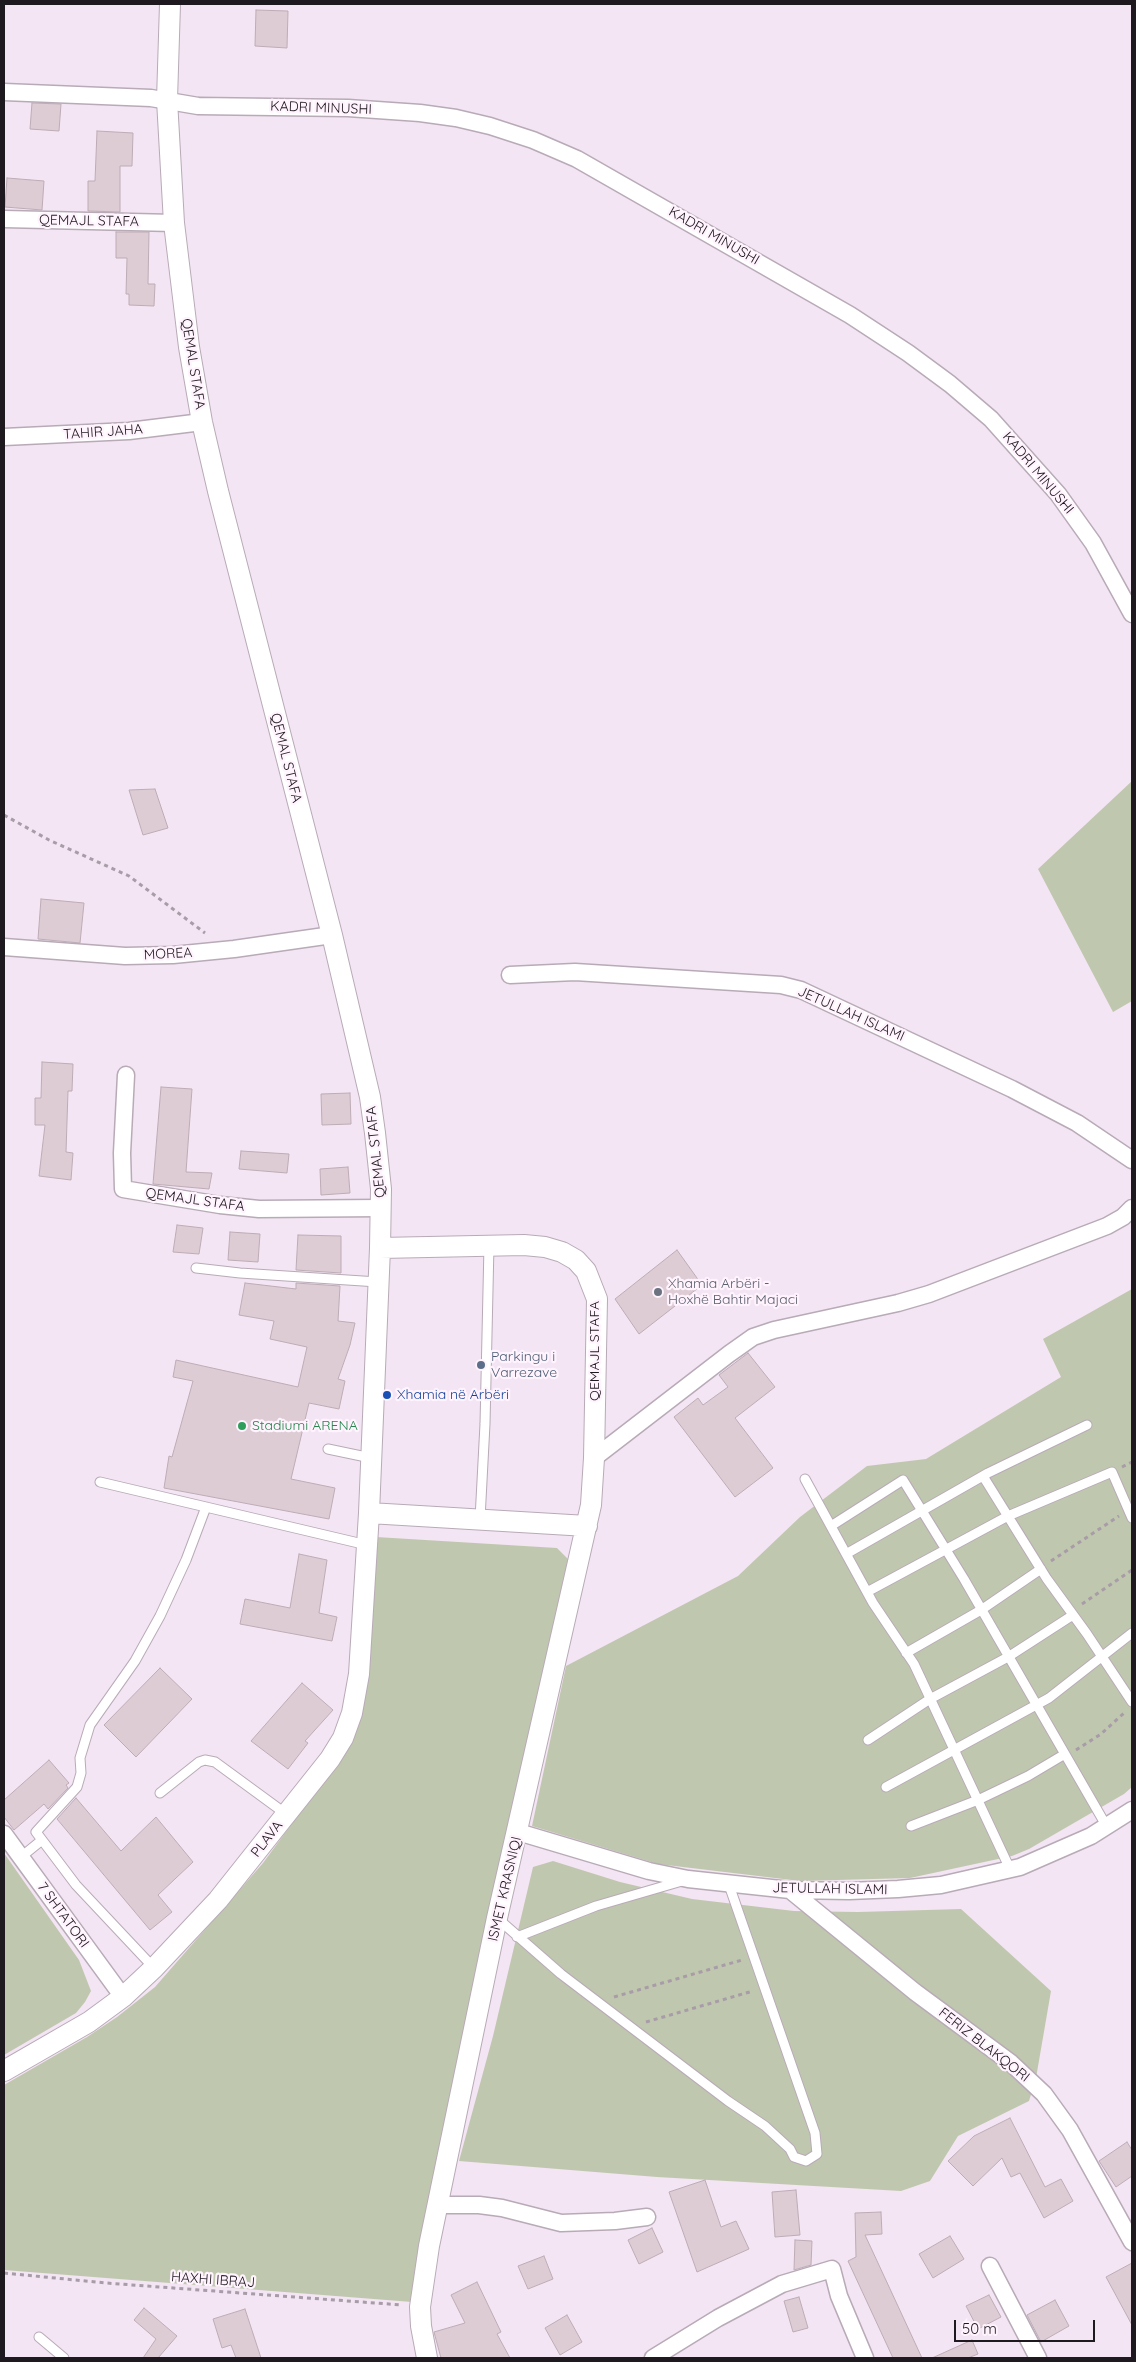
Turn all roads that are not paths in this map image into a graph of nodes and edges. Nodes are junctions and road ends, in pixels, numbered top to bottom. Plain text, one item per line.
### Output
1 (170, 4) edge
2 (4, 92) edge
3 (167, 100) junction
4 (4, 219) edge
5 (174, 223) junction
6 (202, 422) junction
7 (4, 437) edge
8 (1132, 614) edge
9 (332, 935) junction
10 (4, 947) edge
11 (510, 975) dead end
12 (126, 1075) dead end
13 (1132, 1160) edge
14 (381, 1208) junction
15 (1132, 1208) edge
16 (490, 1245) junction
17 (380, 1248) junction
18 (196, 1268) dead end
19 (378, 1282) junction
20 (1087, 1425) dead end
21 (328, 1449) dead end
22 (371, 1458) junction
23 (594, 1458) junction
24 (983, 1476) junction
25 (805, 1479) dead end
26 (100, 1482) dead end
27 (206, 1506) junction
28 (921, 1512) junction
29 (369, 1513) junction
30 (1131, 1514) edge
31 (1008, 1516) junction
32 (480, 1520) junction
33 (587, 1526) junction
34 (831, 1526) junction
35 (367, 1545) junction
36 (945, 1549) junction
37 (846, 1554) junction
38 (1041, 1569) junction
39 (867, 1592) junction
40 (981, 1610) junction
41 (1072, 1613) junction
42 (1132, 1633) edge
43 (906, 1653) junction
44 (1008, 1657) junction
45 (1103, 1657) junction
46 (930, 1699) junction
47 (1132, 1702) edge
48 (1036, 1705) junction
49 (868, 1740) dead end
50 (954, 1751) junction
51 (1065, 1754) junction
52 (886, 1787) dead end
53 (160, 1793) dead end
54 (978, 1800) junction
55 (1132, 1810) edge
56 (286, 1814) junction
57 (911, 1826) dead end
58 (1107, 1827) junction
59 (518, 1832) junction
60 (4, 1834) edge
61 (42, 1840) junction
62 (21, 1857) junction
63 (1010, 1869) junction
64 (688, 1879) junction
65 (729, 1885) junction
66 (790, 1890) junction
67 (497, 1918) junction
68 (517, 1936) junction
69 (154, 1968) junction
70 (122, 1997) junction
71 (4, 2071) edge
72 (437, 2205) junction
73 (647, 2217) dead end
74 (1132, 2242) edge
75 (990, 2266) dead end
76 (39, 2337) dead end
77 (64, 2358) edge
78 (427, 2358) edge
79 (653, 2358) edge
80 (865, 2358) edge
81 (1038, 2358) edge

1 - 3 street, QEMAL STAFA
2 - 3 street
3 - 5 street, QEMAL STAFA
3 - 8 street, KADRI MINUSHI
4 - 5 street, QEMAJL STAFA
5 - 6 street, QEMAL STAFA
6 - 7 street, TAHIR JAHA
6 - 9 street, QEMAL STAFA
9 - 10 street, MOREA
9 - 14 street, QEMAL STAFA
11 - 13 street, JETULLAH ISLAMI
12 - 14 street, QEMAJL STAFA
14 - 17 street, QEMAL STAFA
15 - 23 street
16 - 17 street, QEMAJL STAFA
16 - 23 street, QEMAJL STAFA
16 - 32 lane
17 - 19 street, QEMAL STAFA
18 - 19 lane
19 - 22 street, QEMAL STAFA
20 - 24 lane
21 - 22 lane
22 - 29 street, QEMAL STAFA
23 - 33 street, QEMAJL STAFA
24 - 28 lane
24 - 31 lane
25 - 34 lane
26 - 27 lane
27 - 35 lane
27 - 61 lane
28 - 34 lane
28 - 36 lane
28 - 37 lane
29 - 32 street
29 - 35 street, PLAVA
30 - 31 lane
31 - 36 lane
31 - 38 lane
32 - 33 street
33 - 59 street, ISMET KRASNIQI
34 - 37 lane
35 - 56 street, PLAVA
36 - 39 lane
36 - 40 lane
37 - 39 lane
38 - 40 lane
38 - 41 lane
39 - 43 lane
40 - 43 lane
40 - 44 lane
41 - 44 lane
41 - 45 lane
42 - 45 lane
43 - 46 lane
44 - 46 lane
44 - 48 lane
45 - 47 lane
45 - 48 lane
46 - 49 lane
46 - 50 lane
48 - 50 lane
48 - 51 lane
50 - 52 lane
50 - 54 lane
51 - 54 lane
51 - 58 lane
53 - 56 lane
54 - 57 lane
54 - 63 lane
55 - 58 street, JETULLAH ISLAMI
56 - 69 street, PLAVA
58 - 63 street, JETULLAH ISLAMI
59 - 64 street, JETULLAH ISLAMI
59 - 67 street, ISMET KRASNIQI
60 - 62 street, 7 SHTATORI
61 - 62 lane
61 - 69 lane
62 - 70 street, 7 SHTATORI
63 - 66 street, JETULLAH ISLAMI
64 - 65 street, JETULLAH ISLAMI
64 - 68 lane
65 - 66 street, JETULLAH ISLAMI
65 - 68 lane
66 - 74 street, FERIZ BLAKQORI
67 - 68 lane
67 - 72 street, ISMET KRASNIQI
69 - 70 street, PLAVA
70 - 71 street, PLAVA
72 - 73 street
72 - 78 street, ISMET KRASNIQI
75 - 81 street
76 - 77 lane
79 - 80 street

